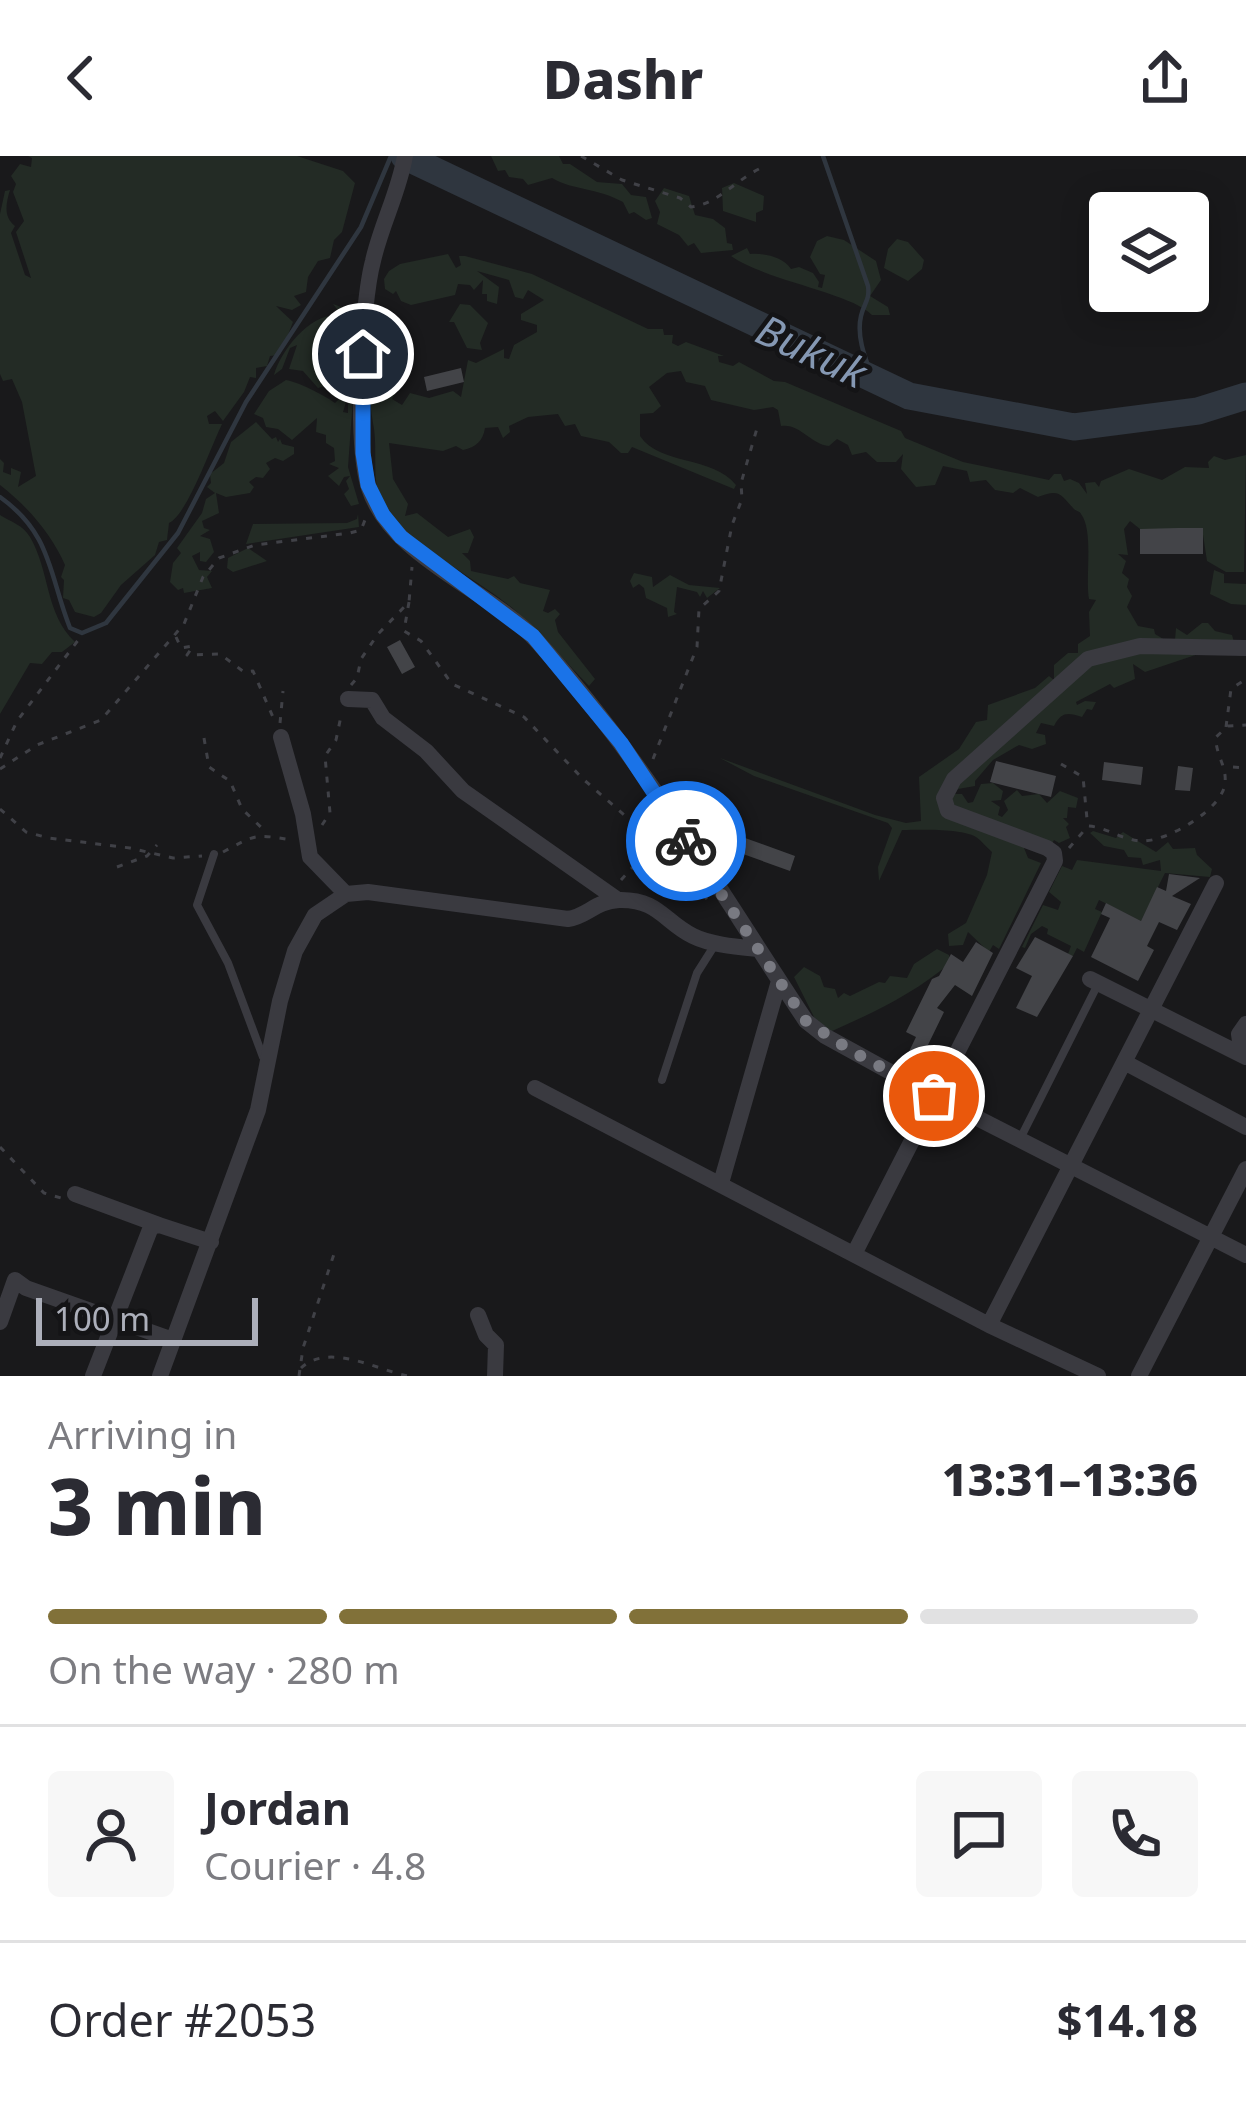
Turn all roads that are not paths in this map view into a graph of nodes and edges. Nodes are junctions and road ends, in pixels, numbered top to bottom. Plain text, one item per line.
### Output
1 (405, 156) edge
2 (1246, 648) edge
3 (348, 699) dead end
4 (281, 736) road end
5 (214, 854) road end
6 (1216, 883) dead end
7 (346, 894) junction
8 (613, 897) junction
9 (717, 942) junction
10 (758, 949) junction
11 (779, 981) junction
12 (1094, 981) joint
13 (1152, 1010) junction
14 (1246, 1024) edge
15 (1244, 1056) edge
16 (1126, 1063) junction
17 (266, 1067) junction
18 (662, 1080) dead end
19 (535, 1088) dead end
20 (934, 1096) junction
21 (1246, 1127) edge
22 (1019, 1140) junction
23 (1072, 1169) junction
24 (1246, 1169) edge
25 (721, 1184) junction
26 (75, 1194) road end
27 (152, 1224) junction
28 (1209, 1238) junction
29 (211, 1242) junction
30 (854, 1254) junction
31 (1246, 1255) edge
32 (478, 1315) dead end
33 (116, 1320) junction
34 (0, 1322) edge
35 (989, 1325) junction
36 (173, 1340) junction
37 (93, 1376) edge
38 (160, 1376) edge
39 (495, 1376) edge
40 (1097, 1376) edge
41 (1139, 1376) edge

1 - 10 street
2 - 20 street
3 - 8 street
4 - 7 street
5 - 17 lane
6 - 13 street
7 - 8 street
7 - 17 street
8 - 9 street
9 - 10 street
9 - 18 lane
10 - 11 street
11 - 20 street
11 - 25 street
12 - 13 street
12 - 22 lane
13 - 15 street
13 - 16 street
14 - 15 street
16 - 21 street
16 - 23 street
17 - 29 street
19 - 25 street
20 - 22 street
20 - 30 street
22 - 23 street
23 - 28 street
23 - 35 street
24 - 28 street
25 - 30 street
26 - 27 street
27 - 29 street
27 - 33 street
28 - 31 street
28 - 41 street
29 - 36 street
30 - 35 street
32 - 39 street
33 - 34 street
33 - 36 street
33 - 37 street
35 - 40 street
36 - 38 street

